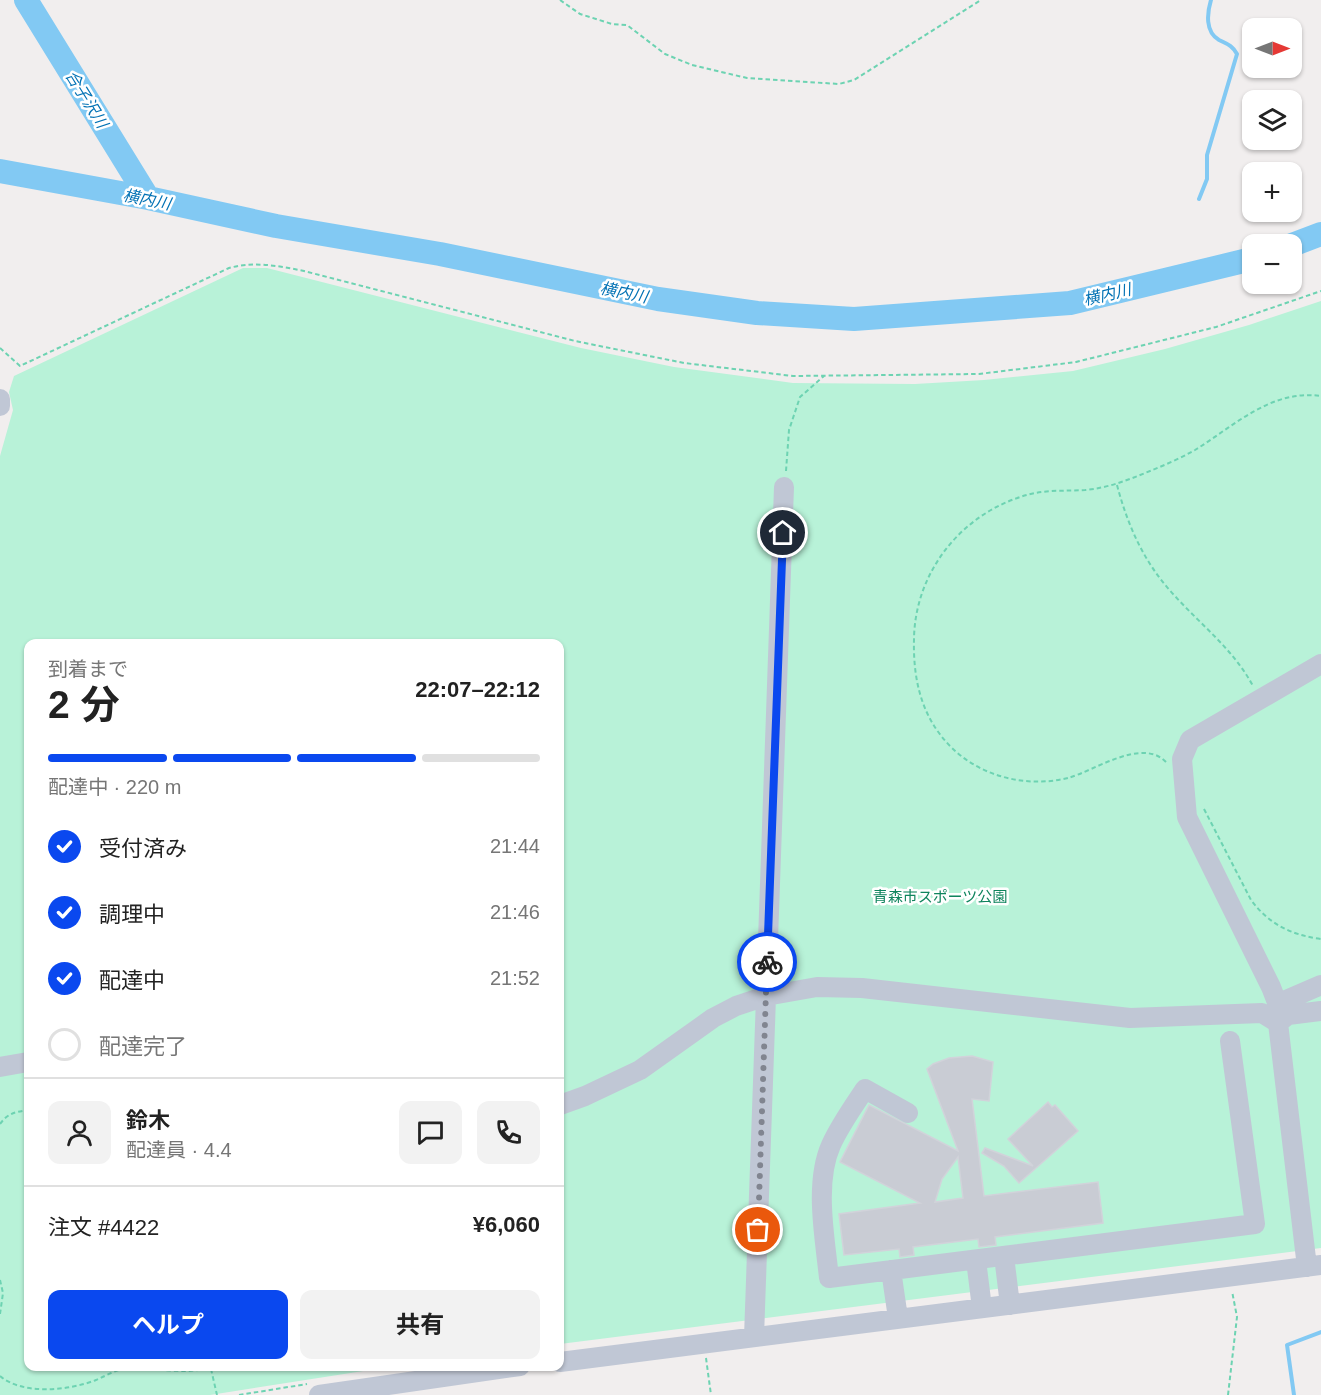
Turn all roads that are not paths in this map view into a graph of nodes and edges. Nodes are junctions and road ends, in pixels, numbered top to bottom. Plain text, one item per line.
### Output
1 (0, 399) edge
2 (0, 406) edge
3 (784, 487) road end
4 (1321, 663) edge
5 (1321, 985) edge
6 (766, 996) junction
7 (1321, 1011) edge
8 (1279, 1015) junction
9 (1230, 1041) dead end
10 (24, 1063) edge
11 (0, 1067) edge
12 (564, 1104) edge
13 (908, 1113) dead end
14 (1004, 1256) junction
15 (976, 1260) junction
16 (1314, 1266) edge
17 (891, 1270) junction
18 (1010, 1305) junction
19 (982, 1308) junction
20 (898, 1318) junction
21 (754, 1336) junction
22 (564, 1361) edge
23 (445, 1371) edge
24 (415, 1373) edge
25 (319, 1395) edge

1 - 2 street
3 - 6 street
4 - 8 street
5 - 8 street
6 - 8 street
6 - 12 street
6 - 21 street
7 - 8 street
8 - 16 street
9 - 14 street
10 - 11 street
13 - 17 street
14 - 15 street
14 - 18 street
15 - 17 street
15 - 19 street
16 - 18 street
17 - 20 street
18 - 19 street
19 - 20 street
20 - 21 street
21 - 22 street
23 - 24 street
24 - 25 street

